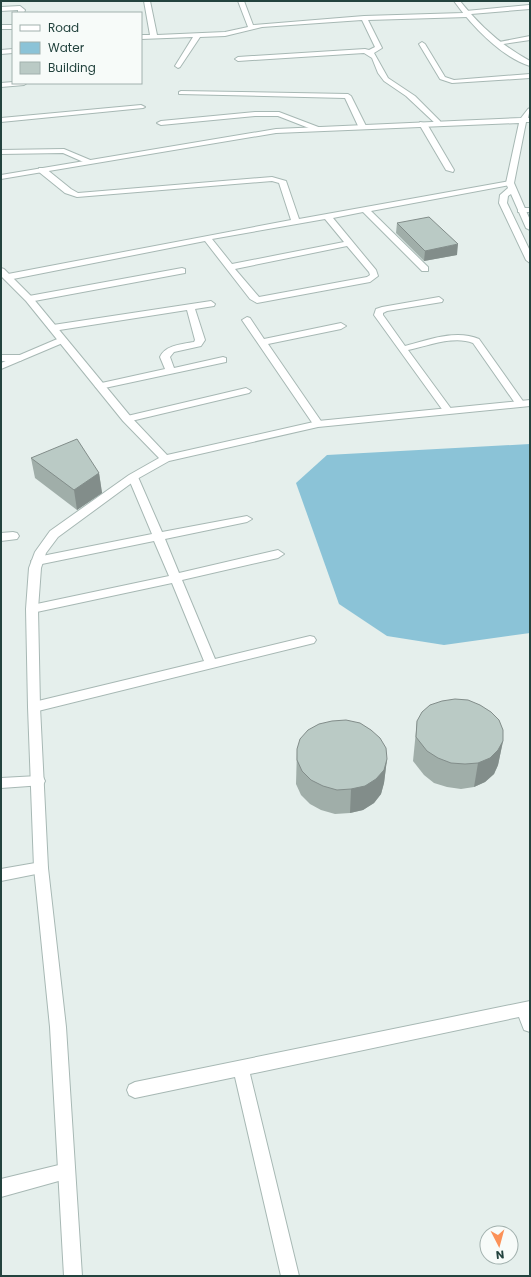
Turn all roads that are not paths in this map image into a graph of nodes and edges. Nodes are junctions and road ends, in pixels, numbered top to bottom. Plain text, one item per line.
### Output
1 (147, 1) edge
2 (241, 1) edge
3 (457, 1) edge
4 (529, 7) dead end
5 (1, 9) edge
6 (21, 12) edge
7 (467, 14) junction
8 (364, 18) junction
9 (1, 27) edge
10 (12, 27) edge
11 (251, 27) junction
12 (197, 36) junction
13 (142, 37) edge
14 (154, 37) junction
15 (530, 38) edge
16 (496, 43) junction
17 (422, 44) dead end
18 (12, 51) edge
19 (1, 52) edge
20 (371, 52) junction
21 (238, 59) dead end
22 (530, 64) edge
23 (178, 66) dead end
24 (530, 76) edge
25 (12, 84) edge
26 (1, 85) edge
27 (181, 93) dead end
28 (141, 107) dead end
29 (530, 110) edge
30 (1, 120) edge
31 (526, 120) edge
32 (161, 123) dead end
33 (437, 123) junction
34 (424, 124) junction
35 (362, 126) junction
36 (317, 128) junction
37 (1, 152) edge
38 (91, 162) junction
39 (42, 170) junction
40 (450, 170) dead end
41 (1, 177) edge
42 (511, 186) junction
43 (365, 209) junction
44 (521, 210) junction
45 (530, 210) edge
46 (327, 216) junction
47 (296, 222) junction
48 (530, 228) edge
49 (207, 238) junction
50 (350, 244) junction
51 (530, 260) edge
52 (230, 267) junction
53 (425, 270) dead end
54 (182, 271) dead end
55 (3, 276) edge
56 (29, 299) junction
57 (439, 300) dead end
58 (211, 304) dead end
59 (190, 307) junction
60 (247, 320) dead end
61 (341, 326) dead end
62 (53, 328) junction
63 (62, 340) junction
64 (262, 342) junction
65 (402, 349) junction
66 (1, 358) edge
67 (20, 358) junction
68 (223, 360) dead end
69 (1, 366) edge
70 (170, 371) junction
71 (100, 386) junction
72 (246, 390) dead end
73 (525, 403) edge
74 (447, 410) junction
75 (127, 419) junction
76 (318, 424) junction
77 (165, 459) junction
78 (133, 477) junction
79 (247, 519) dead end
80 (13, 536) dead end
81 (1, 537) edge
82 (158, 537) junction
83 (278, 554) dead end
84 (37, 560) junction
85 (176, 578) junction
86 (32, 609) junction
87 (310, 640) dead end
88 (212, 663) junction
89 (34, 707) junction
90 (38, 781) junction
91 (1, 783) edge
92 (41, 868) junction
93 (1, 875) edge
94 (527, 1009) edge
95 (530, 1025) edge
96 (241, 1068) junction
97 (135, 1090) dead end
98 (67, 1171) junction
99 (1, 1188) edge
100 (73, 1276) edge
101 (290, 1276) edge

1 - 14 street
2 - 11 street
3 - 7 street
4 - 7 street
5 - 6 street
7 - 8 street
7 - 16 street
8 - 11 street
8 - 20 street
9 - 10 street
11 - 12 street
12 - 14 street
12 - 23 street
13 - 14 street
15 - 16 street
16 - 22 street
17 - 24 street
18 - 19 street
20 - 21 street
20 - 33 street
25 - 26 street
27 - 35 street
28 - 30 street
29 - 31 street
31 - 33 street
31 - 42 street
32 - 36 street
33 - 34 street
34 - 35 street
34 - 40 street
35 - 36 street
36 - 38 street
37 - 38 street
38 - 39 street
39 - 41 street
39 - 47 street
42 - 43 street
42 - 44 street
42 - 51 street
43 - 46 street
43 - 53 street
44 - 45 street
44 - 48 street
46 - 47 street
46 - 50 street
47 - 49 street
49 - 52 street
49 - 55 street
50 - 52 street
50 - 52 street
54 - 56 street
55 - 56 street
56 - 62 street
57 - 65 street
58 - 59 street
59 - 62 street
59 - 70 street
60 - 64 street
61 - 64 street
62 - 63 street
63 - 67 street
63 - 71 street
64 - 76 street
65 - 73 street
65 - 74 street
66 - 67 street
67 - 69 street
68 - 70 street
70 - 71 street
71 - 75 street
72 - 75 street
73 - 74 street
74 - 76 street
75 - 77 street
76 - 77 street
77 - 78 street
78 - 82 street
78 - 84 street
79 - 82 street
80 - 81 street
82 - 84 street
82 - 85 street
83 - 85 street
84 - 86 street
85 - 86 street
85 - 88 street
86 - 89 street
87 - 88 street
88 - 89 street
89 - 90 street
90 - 91 street
90 - 92 street
92 - 93 street
92 - 98 street
94 - 95 street
94 - 96 street
96 - 97 street
96 - 101 street
98 - 99 street
98 - 100 street

